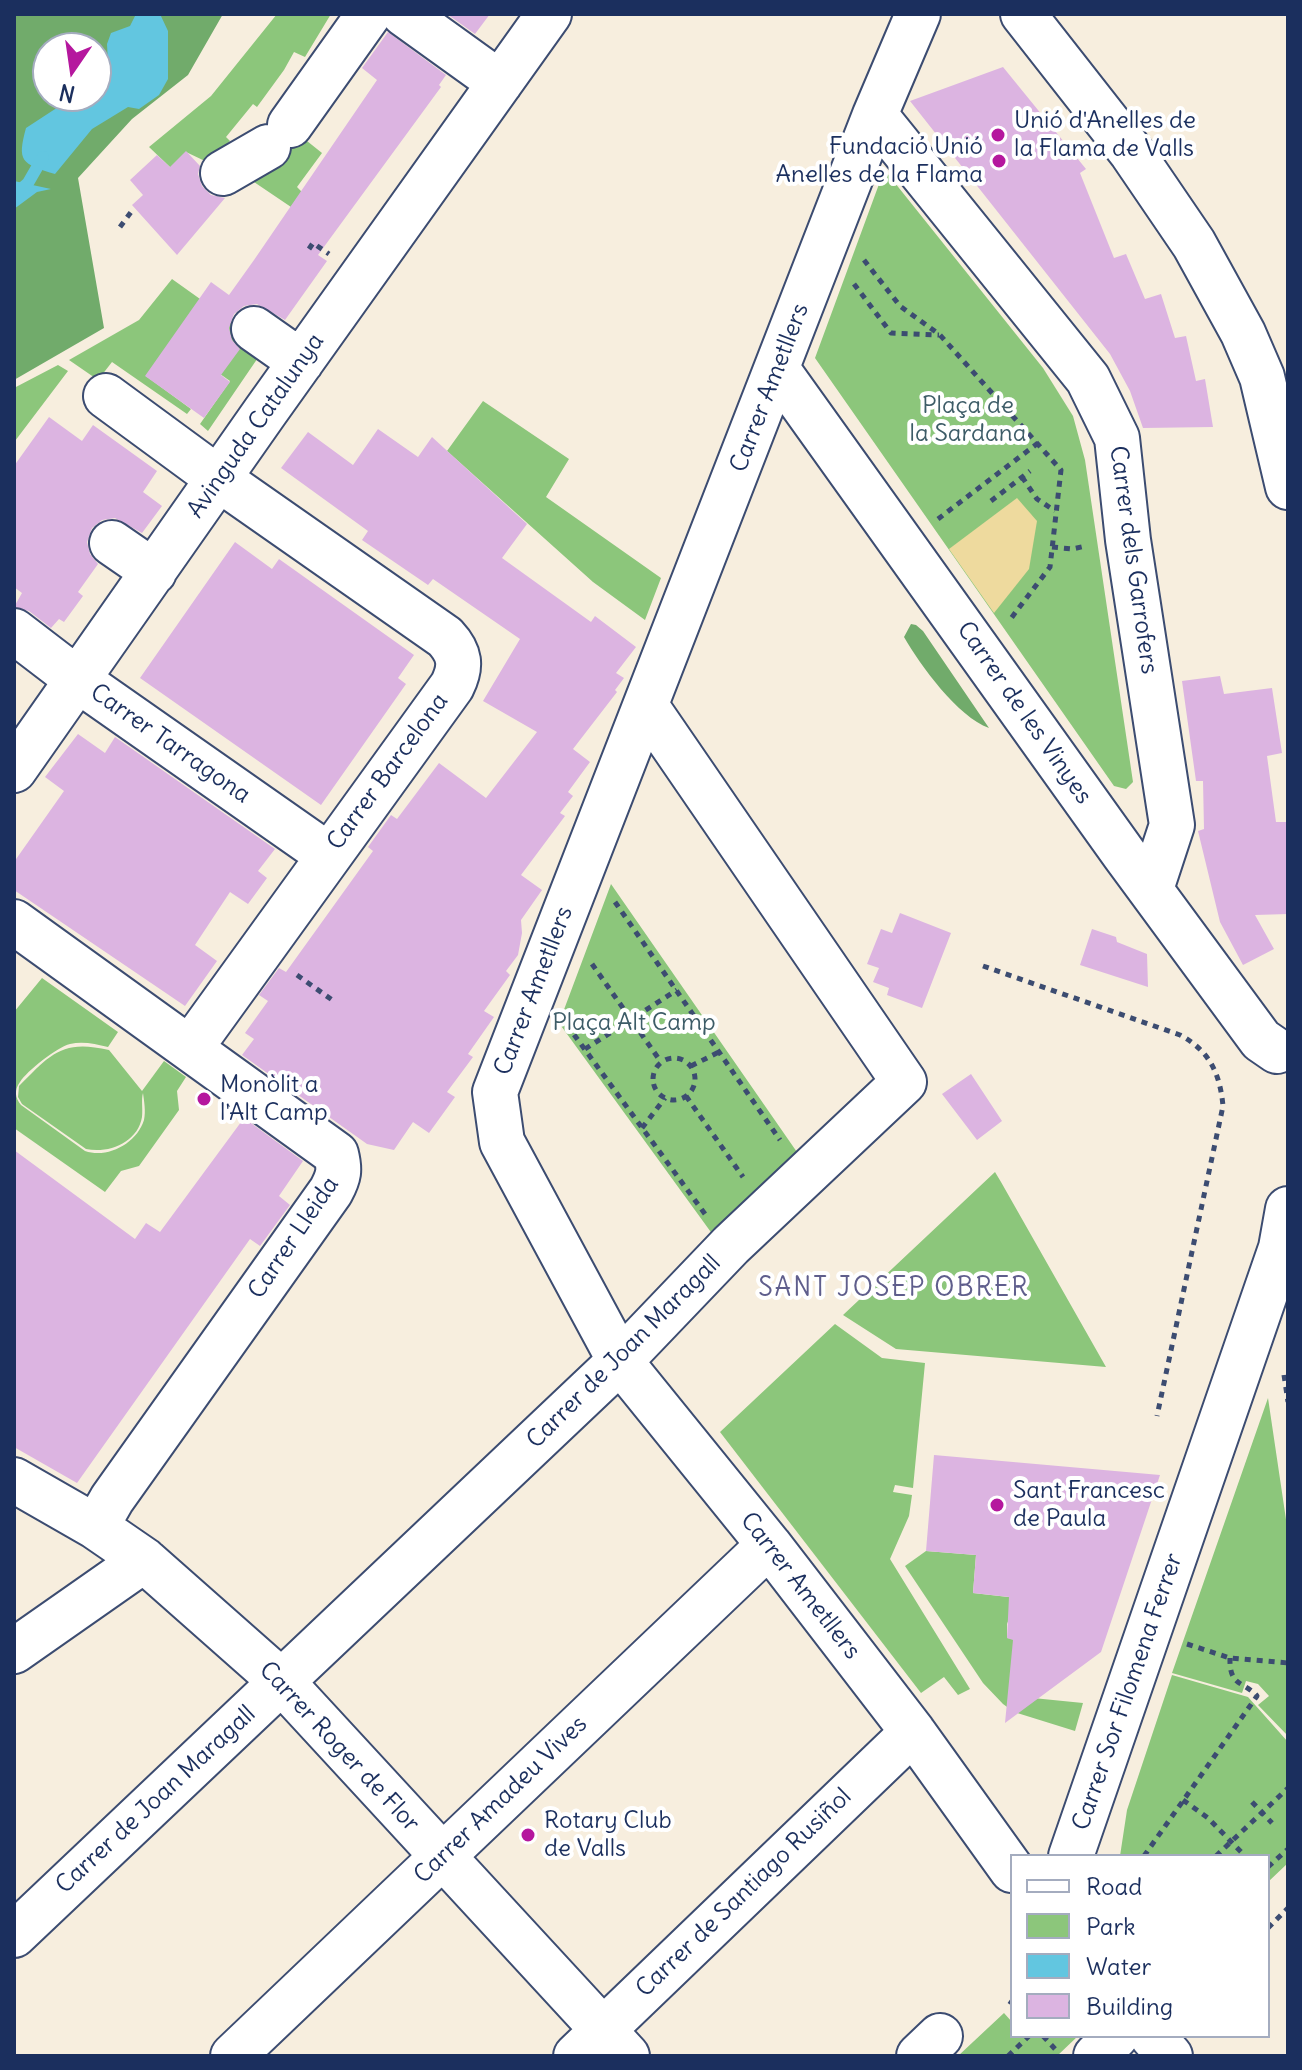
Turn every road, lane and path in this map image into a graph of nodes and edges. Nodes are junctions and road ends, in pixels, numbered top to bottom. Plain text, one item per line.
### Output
1 (369, 14) edge
2 (404, 14) edge
3 (549, 14) edge
4 (918, 14) edge
5 (1023, 14) edge
6 (500, 83) junction
7 (875, 115) junction
8 (223, 173) dead end
9 (134, 208) dead end
10 (120, 227) dead end
11 (309, 249) dead end
12 (331, 255) dead end
13 (861, 256) dead end
14 (848, 276) dead end
15 (254, 329) dead end
16 (940, 335) junction
17 (301, 362) junction
18 (777, 369) junction
19 (106, 396) dead end
20 (1038, 443) junction
21 (1030, 471) dead end
22 (1022, 477) junction
23 (219, 479) junction
24 (1288, 487) edge
25 (991, 501) dead end
26 (1055, 511) junction
27 (931, 524) dead end
28 (112, 543) dead end
29 (1090, 546) dead end
30 (1052, 547) junction
31 (154, 572) junction
32 (1004, 627) dead end
33 (14, 631) edge
34 (78, 680) junction
35 (646, 706) junction
36 (14, 770) edge
37 (328, 855) junction
38 (1151, 889) junction
39 (614, 899) dead end
40 (14, 922) edge
41 (589, 960) dead end
42 (983, 966) dead end
43 (288, 969) dead end
44 (677, 990) junction
45 (335, 1002) dead end
46 (632, 1019) junction
47 (569, 1027) dead end
48 (191, 1047) junction
49 (585, 1049) junction
50 (719, 1052) junction
51 (1284, 1057) edge
52 (661, 1062) junction
53 (691, 1066) junction
54 (686, 1096) junction
55 (665, 1098) junction
56 (642, 1128) junction
57 (787, 1151) dead end
58 (746, 1182) dead end
59 (688, 1191) dead end
60 (1288, 1209) edge
61 (620, 1361) junction
62 (1157, 1416) dead end
63 (14, 1480) edge
64 (96, 1527) junction
65 (769, 1545) junction
66 (144, 1560) junction
67 (1183, 1642) dead end
68 (14, 1651) edge
69 (1230, 1658) junction
70 (1288, 1663) edge
71 (282, 1682) junction
72 (913, 1732) junction
73 (1288, 1788) edge
74 (1183, 1800) junction
75 (1252, 1802) dead end
76 (1263, 1812) junction
77 (1272, 1823) dead end
78 (1231, 1842) junction
79 (1288, 1849) edge
80 (1072, 1854) edge
81 (1145, 1854) edge
82 (1218, 1854) edge
83 (1243, 1854) edge
84 (442, 1857) junction
85 (1270, 1865) edge
86 (1010, 1867) edge
87 (1288, 1908) edge
88 (1270, 1926) edge
89 (14, 1935) edge
90 (1027, 2038) edge
91 (1114, 2038) edge
92 (1154, 2038) edge
93 (602, 2047) edge
94 (233, 2056) edge
95 (1008, 2056) edge
96 (1096, 2056) edge
97 (1170, 2056) edge

1 - 8 street
2 - 6 street
3 - 6 street, Avinguda Catalunya
4 - 7 street, Carrer Ametllers
5 - 24 street
6 - 17 street, Avinguda Catalunya
7 - 18 street, Carrer Ametllers
7 - 38 street, Carrer dels Garrofers
9 - 10 path
11 - 12 path
13 - 16 path
14 - 16 path
15 - 17 street
16 - 20 path
17 - 23 street, Avinguda Catalunya
18 - 35 street, Carrer Ametllers
18 - 38 street, Carrer de les Vinyes
19 - 23 street, Carrer Barcelona
20 - 26 path
20 - 27 path
21 - 22 path
22 - 25 path
22 - 26 path
23 - 31 street, Avinguda Catalunya
23 - 37 street, Carrer Barcelona
26 - 30 path
28 - 31 street
29 - 30 path
30 - 32 path
31 - 34 street, Avinguda Catalunya
33 - 34 street, Carrer Tarragona
34 - 36 street, Avinguda Catalunya
34 - 37 street, Carrer Tarragona
35 - 61 street, Carrer Ametllers
35 - 61 street, Carrer de Joan Maragall
37 - 48 street, Carrer Barcelona
38 - 51 street, Carrer de les Vinyes
39 - 44 path
40 - 48 street, Carrer Lleida
41 - 46 path
42 - 62 path
43 - 45 path
44 - 46 path
44 - 50 path
46 - 49 path
46 - 52 path
47 - 49 path
48 - 64 street, Carrer Lleida
49 - 56 path
50 - 53 path
50 - 57 path
52 - 53 path
52 - 55 path
53 - 54 path
54 - 55 path
54 - 58 path
55 - 56 path
56 - 59 path
60 - 80 street, Carrer Sor Filomena Ferrer
61 - 65 street, Carrer Ametllers
61 - 71 street, Carrer de Joan Maragall
63 - 64 street, Carrer Roger de Flor
64 - 66 street, Carrer Roger de Flor
65 - 72 street, Carrer Ametllers
65 - 84 street, Carrer Amadeu Vives
66 - 68 street
66 - 71 street, Carrer Roger de Flor
67 - 69 path
69 - 70 path
69 - 74 path
71 - 84 street, Carrer Roger de Flor
71 - 89 street, Carrer de Joan Maragall
72 - 86 street, Carrer Ametllers
72 - 93 street, Carrer de Santiago Rusiñol
73 - 76 path
74 - 78 path
74 - 81 path
75 - 76 path
76 - 77 path
76 - 78 path
78 - 82 path
78 - 83 path
79 - 85 path
84 - 93 street, Carrer Roger de Flor
84 - 94 street, Carrer Amadeu Vives
87 - 88 path
90 - 95 path
91 - 96 street
92 - 97 street

